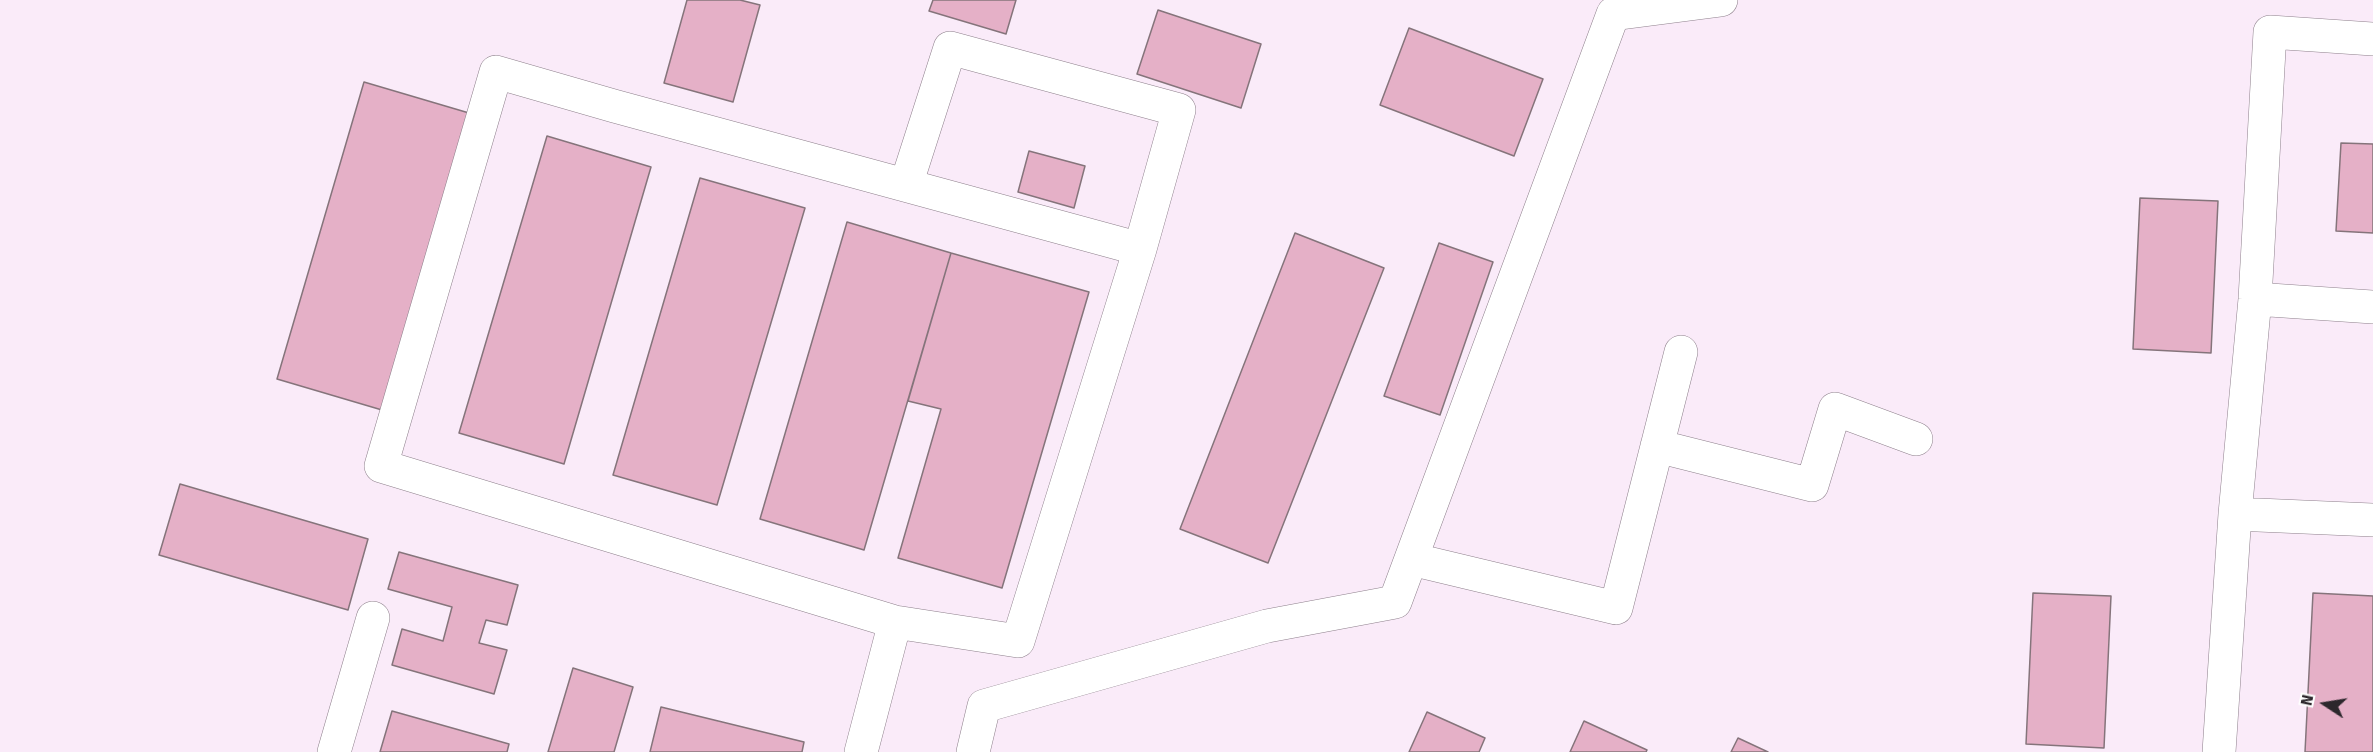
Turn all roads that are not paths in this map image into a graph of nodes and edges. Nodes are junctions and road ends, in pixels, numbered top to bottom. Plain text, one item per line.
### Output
1 (1721, 0) edge
2 (2373, 39) edge
3 (906, 185) junction
4 (1140, 249) junction
5 (2255, 299) junction
6 (2373, 307) edge
7 (1681, 352) dead end
8 (1916, 439) dead end
9 (1657, 446) junction
10 (2235, 514) junction
11 (2373, 520) edge
12 (1411, 558) junction
13 (373, 618) dead end
14 (896, 622) junction
15 (334, 752) edge
16 (861, 752) edge
17 (973, 752) edge
18 (2219, 752) edge

1 - 12 street
2 - 5 street
3 - 4 street
3 - 4 street
3 - 14 street
4 - 14 street
5 - 6 street
5 - 10 street
7 - 9 street
8 - 9 street
9 - 12 street
10 - 11 street
10 - 18 street
12 - 17 street
13 - 15 street
14 - 16 street

